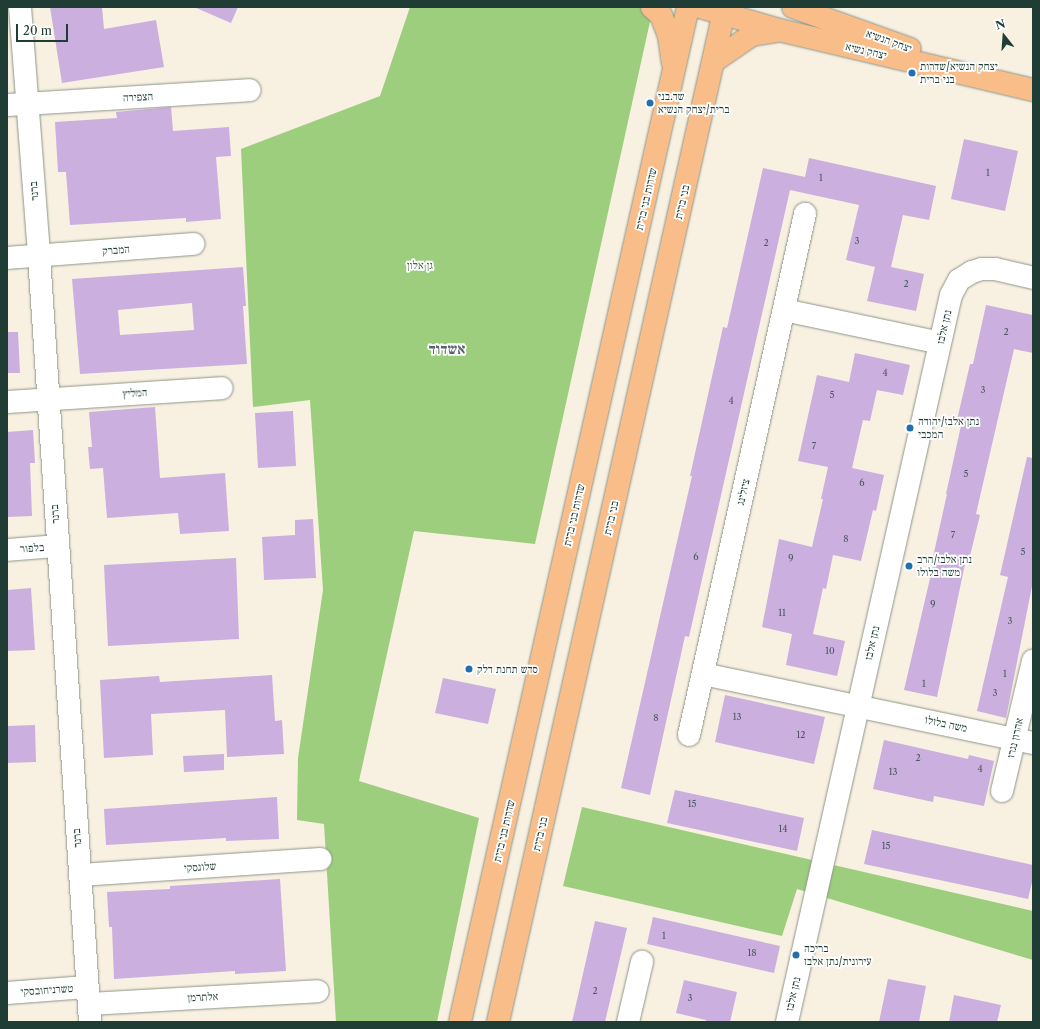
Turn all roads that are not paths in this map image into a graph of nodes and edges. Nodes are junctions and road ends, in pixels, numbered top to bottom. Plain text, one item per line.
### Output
1 (20, 7) edge
2 (652, 7) edge
3 (688, 7) edge
4 (700, 7) edge
5 (793, 7) edge
6 (725, 11) edge
7 (779, 30) junction
8 (714, 61) junction
9 (675, 72) junction
10 (1033, 80) edge
11 (250, 90) dead end
12 (1033, 90) edge
13 (17, 104) edge
14 (805, 214) dead end
15 (193, 244) dead end
16 (39, 256) junction
17 (7, 258) edge
18 (1033, 278) edge
19 (784, 310) junction
20 (940, 343) junction
21 (222, 388) dead end
22 (47, 399) junction
23 (7, 402) edge
24 (57, 546) junction
25 (7, 550) edge
26 (1033, 661) edge
27 (703, 674) junction
28 (858, 706) junction
29 (689, 735) dead end
30 (1024, 741) edge
31 (1002, 791) dead end
32 (320, 859) dead end
33 (80, 875) junction
34 (642, 962) dead end
35 (318, 991) dead end
36 (7, 993) edge
37 (89, 1004) edge
38 (460, 1022) edge
39 (498, 1022) edge
40 (628, 1022) edge
41 (787, 1022) edge

1 - 13 street, ברנר
2 - 9 main road
3 - 9 main road, שדרות בני ברית
4 - 6 main road, יצחק נשיא
5 - 10 main road, יצחק הנשיא
6 - 7 main road, יצחק נשיא
6 - 8 main road, בני ברית
7 - 8 main road
7 - 12 main road, יצחק נשיא
8 - 39 main road, בני ברית
9 - 38 main road, שדרות בני ברית
11 - 13 street, הצפירה
13 - 16 street, ברנר
14 - 19 street, ציזלינג
15 - 16 street, המברק
16 - 17 street, המברק
16 - 22 street, ברנר
18 - 20 street, נתן אלבז
19 - 20 street
19 - 27 street, ציזלינג
20 - 28 street, נתן אלבז
21 - 22 street, המליץ
22 - 23 street, המליץ
22 - 24 street, ברנר
24 - 25 street, בלפור
24 - 33 street, ברנר
26 - 30 street, אהרון נגרו
27 - 28 street
27 - 29 street, ציזלינג
28 - 30 street, משה בלולו
28 - 41 street, נתן אלבז
30 - 31 street, אהרון נגרו
32 - 33 street, שלונסקי
33 - 37 street, ברנר
34 - 40 street
35 - 37 street, אלתרמן
36 - 37 street, טשרניחובסקי

